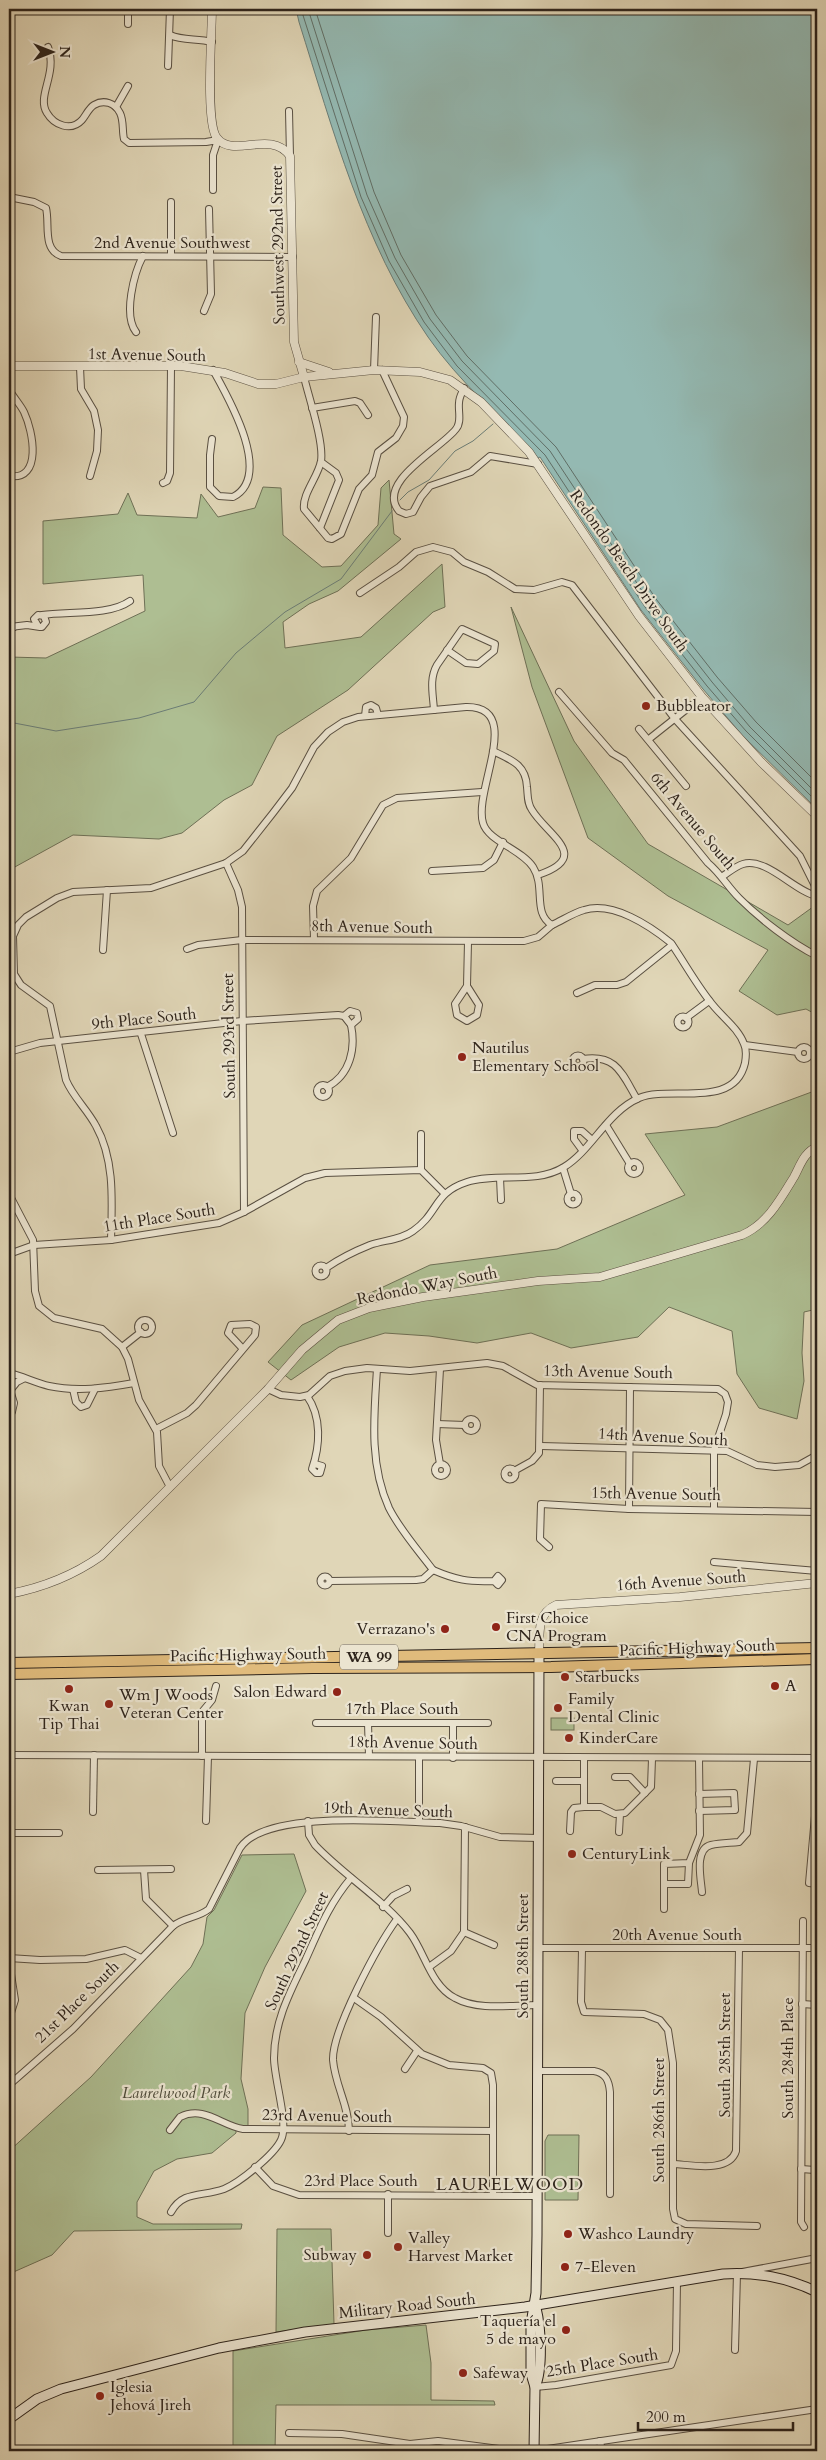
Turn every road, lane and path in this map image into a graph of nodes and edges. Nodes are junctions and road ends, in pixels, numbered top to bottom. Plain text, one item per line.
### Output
1 (128, 9) edge
2 (170, 9) edge
3 (212, 9) edge
4 (128, 24) dead end
5 (170, 35) junction
6 (212, 42) junction
7 (48, 47) dead end
8 (168, 66) dead end
9 (128, 86) dead end
10 (116, 107) junction
11 (289, 111) dead end
12 (218, 140) junction
13 (290, 156) junction
14 (213, 190) dead end
15 (9, 196) edge
16 (170, 202) dead end
17 (209, 209) dead end
18 (143, 256) junction
19 (171, 256) junction
20 (210, 257) junction
21 (293, 257) junction
22 (204, 311) dead end
23 (376, 317) dead end
24 (136, 332) dead end
25 (299, 362) junction
26 (9, 366) edge
27 (171, 366) junction
28 (80, 367) junction
29 (213, 370) junction
30 (378, 370) junction
31 (334, 374) junction
32 (432, 374) joint
33 (304, 377) junction
34 (464, 388) junction
35 (9, 389) edge
36 (312, 408) junction
37 (368, 415) dead end
38 (212, 439) dead end
39 (529, 452) junction
40 (522, 461) junction
41 (321, 462) junction
42 (538, 464) junction
43 (9, 476) edge
44 (90, 476) dead end
45 (164, 483) dead end
46 (320, 528) junction
47 (9, 556) edge
48 (360, 593) dead end
49 (130, 601) dead end
50 (56, 613) junction
51 (42, 615) junction
52 (34, 619) junction
53 (46, 622) junction
54 (27, 625) junction
55 (38, 626) junction
56 (11, 627) edge
57 (447, 650) junction
58 (559, 692) dead end
59 (702, 697) junction
60 (434, 710) junction
61 (378, 715) junction
62 (365, 716) junction
63 (675, 719) junction
64 (639, 729) dead end
65 (649, 739) junction
66 (493, 751) junction
67 (686, 786) dead end
68 (482, 792) junction
69 (817, 816) edge
70 (503, 842) junction
71 (226, 863) junction
72 (432, 871) dead end
73 (538, 875) junction
74 (723, 876) junction
75 (107, 890) junction
76 (817, 890) edge
77 (817, 896) edge
78 (552, 925) junction
79 (314, 939) junction
80 (242, 940) junction
81 (468, 942) junction
82 (672, 945) junction
83 (187, 949) dead end
84 (103, 950) dead end
85 (817, 956) edge
86 (467, 986) junction
87 (577, 993) dead end
88 (709, 1001) junction
89 (686, 1018) dead end
90 (348, 1020) junction
91 (242, 1022) junction
92 (141, 1034) junction
93 (58, 1041) junction
94 (745, 1045) junction
95 (9, 1052) edge
96 (798, 1052) dead end
97 (583, 1059) dead end
98 (327, 1087) dead end
99 (637, 1099) junction
100 (606, 1125) junction
101 (173, 1133) dead end
102 (421, 1134) dead end
103 (592, 1140) junction
104 (817, 1147) edge
105 (582, 1150) junction
106 (630, 1164) dead end
107 (563, 1168) junction
108 (421, 1170) junction
109 (500, 1178) junction
110 (444, 1193) junction
111 (9, 1194) edge
112 (571, 1194) dead end
113 (501, 1200) dead end
114 (244, 1212) junction
115 (111, 1240) junction
116 (34, 1245) junction
117 (9, 1254) edge
118 (326, 1268) dead end
119 (141, 1332) dead end
120 (122, 1347) junction
121 (244, 1348) junction
122 (377, 1369) junction
123 (440, 1369) junction
124 (9, 1374) edge
125 (23, 1379) junction
126 (134, 1383) junction
127 (540, 1385) junction
128 (630, 1387) junction
129 (74, 1389) junction
130 (95, 1389) junction
131 (268, 1389) junction
132 (9, 1390) edge
133 (307, 1396) junction
134 (9, 1414) edge
135 (437, 1424) junction
136 (466, 1425) dead end
137 (156, 1429) junction
138 (540, 1446) junction
139 (630, 1448) junction
140 (714, 1450) junction
141 (817, 1455) edge
142 (315, 1464) dead end
143 (440, 1464) dead end
144 (514, 1471) dead end
145 (170, 1487) junction
146 (629, 1508) junction
147 (714, 1509) junction
148 (817, 1512) edge
149 (549, 1547) dead end
150 (714, 1562) dead end
151 (433, 1570) junction
152 (817, 1571) edge
153 (494, 1581) dead end
154 (330, 1582) dead end
155 (817, 1582) edge
156 (9, 1594) edge
157 (548, 1608) joint
158 (817, 1648) edge
159 (539, 1653) junction
160 (280, 1658) junction
161 (817, 1659) edge
162 (198, 1660) junction
163 (9, 1663) edge
164 (539, 1667) junction
165 (211, 1670) junction
166 (124, 1672) junction
167 (9, 1674) edge
168 (216, 1686) dead end
169 (316, 1723) dead end
170 (368, 1723) junction
171 (454, 1723) junction
172 (488, 1723) dead end
173 (9, 1755) edge
174 (94, 1755) junction
175 (205, 1756) junction
176 (369, 1756) junction
177 (419, 1757) junction
178 (454, 1758) junction
179 (538, 1758) junction
180 (816, 1758) edge
181 (584, 1759) junction
182 (652, 1759) junction
183 (699, 1759) junction
184 (754, 1759) junction
185 (615, 1777) dead end
186 (556, 1781) dead end
187 (584, 1781) junction
188 (645, 1793) junction
189 (699, 1794) junction
190 (816, 1800) edge
191 (584, 1807) junction
192 (699, 1810) junction
193 (94, 1812) dead end
194 (620, 1814) junction
195 (206, 1821) dead end
196 (308, 1821) junction
197 (418, 1822) junction
198 (465, 1827) junction
199 (570, 1831) dead end
200 (619, 1832) dead end
201 (9, 1833) edge
202 (59, 1833) dead end
203 (538, 1838) junction
204 (689, 1863) junction
205 (171, 1869) dead end
206 (98, 1870) dead end
207 (144, 1870) junction
208 (814, 1871) edge
209 (351, 1878) junction
210 (664, 1884) junction
211 (817, 1884) edge
212 (407, 1889) dead end
213 (702, 1892) dead end
214 (384, 1907) junction
215 (664, 1909) dead end
216 (397, 1920) junction
217 (803, 1921) dead end
218 (173, 1926) junction
219 (464, 1932) junction
220 (494, 1945) dead end
221 (538, 1948) junction
222 (739, 1948) junction
223 (802, 1948) junction
224 (817, 1948) edge
225 (582, 1949) junction
226 (141, 1958) junction
227 (9, 1959) edge
228 (429, 1967) junction
229 (354, 1998) junction
230 (802, 2004) junction
231 (538, 2005) junction
232 (817, 2005) edge
233 (9, 2020) edge
234 (417, 2051) junction
235 (405, 2069) dead end
236 (537, 2071) junction
237 (9, 2085) edge
238 (170, 2130) dead end
239 (284, 2130) junction
240 (349, 2131) junction
241 (493, 2131) junction
242 (674, 2164) junction
243 (255, 2167) junction
244 (801, 2169) junction
245 (814, 2170) dead end
246 (388, 2194) junction
247 (610, 2194) dead end
248 (493, 2195) junction
249 (537, 2196) junction
250 (171, 2212) dead end
251 (757, 2226) dead end
252 (804, 2227) dead end
253 (388, 2233) dead end
254 (817, 2258) edge
255 (737, 2273) junction
256 (677, 2281) junction
257 (817, 2292) edge
258 (535, 2306) junction
259 (735, 2350) dead end
260 (535, 2387) junction
261 (817, 2409) edge
262 (9, 2419) edge
263 (289, 2433) dead end
264 (600, 2441) junction
265 (534, 2450) edge
266 (602, 2451) edge

1 - 4 street
2 - 5 street
3 - 6 street
5 - 6 street
5 - 8 street
6 - 12 street
7 - 10 street
9 - 10 street
10 - 12 street
11 - 13 street, Southwest 292nd Street
12 - 13 street
12 - 14 street
13 - 21 street, Southwest 292nd Street
15 - 18 street, 2nd Avenue Southwest
16 - 19 street
17 - 20 street
18 - 19 street, 2nd Avenue Southwest
18 - 24 street
19 - 20 street, 2nd Avenue Southwest
20 - 21 street, 2nd Avenue Southwest
20 - 22 street
21 - 25 street, Southwest 292nd Street
23 - 30 street
25 - 31 street
25 - 33 street, Southwest 292nd Street
26 - 28 street, 1st Avenue South
27 - 28 street, 1st Avenue South
27 - 29 street, 1st Avenue South
27 - 45 street
28 - 44 street
29 - 33 street, 1st Avenue South
29 - 38 street
30 - 31 street, 1st Avenue South
30 - 32 street, 1st Avenue South
30 - 46 street
31 - 33 street, 1st Avenue South
32 - 34 street, Redondo Beach Drive South
33 - 36 street
34 - 39 street, Redondo Beach Drive South
34 - 40 street
35 - 43 street
36 - 37 street
36 - 41 street
39 - 40 street
39 - 42 street, Redondo Beach Drive South
40 - 42 street
41 - 46 street
41 - 46 street
42 - 59 street, Redondo Beach Drive South
47 - 56 street
48 - 63 street
49 - 50 street
50 - 51 street
50 - 53 street
51 - 52 street
51 - 53 street
52 - 54 street
52 - 55 street
53 - 55 street
54 - 55 street
54 - 56 street
57 - 57 street
57 - 60 street
58 - 74 street, 6th Avenue South
59 - 63 street
59 - 69 street, Redondo Beach Drive South
60 - 61 street
60 - 66 street
61 - 62 street
61 - 62 street
62 - 71 street
63 - 65 street
63 - 76 street
64 - 65 street
65 - 67 street
66 - 68 street
66 - 73 street
68 - 70 street
68 - 79 street
70 - 72 street
70 - 73 street
71 - 75 street
71 - 80 street, South 293rd Street
73 - 78 street
74 - 77 street
74 - 85 street, 6th Avenue South
75 - 84 street
75 - 93 street
78 - 81 street, 8th Avenue South
78 - 82 street, 8th Avenue South
79 - 80 street, 8th Avenue South
79 - 81 street, 8th Avenue South
80 - 83 street, 8th Avenue South
80 - 91 street, South 293rd Street
81 - 86 street
82 - 87 street
82 - 88 street, 8th Avenue South
86 - 86 street
88 - 89 street
88 - 94 street, 8th Avenue South
90 - 90 street, 9th Place South
90 - 91 street, 9th Place South
90 - 98 street
91 - 92 street, 9th Place South
91 - 114 street, South 293rd Street
92 - 93 street, 9th Place South
92 - 101 street
93 - 95 street, 9th Place South
93 - 115 street
94 - 96 street
94 - 99 street
97 - 99 street
99 - 100 street
100 - 103 street
100 - 106 street
102 - 108 street
103 - 105 street
103 - 105 street
104 - 131 street, Redondo Way South
105 - 107 street
107 - 109 street
107 - 112 street
108 - 110 street
108 - 114 street, 11th Place South
109 - 110 street
109 - 113 street
110 - 118 street
111 - 116 street
114 - 115 street, 11th Place South
115 - 116 street, 11th Place South
116 - 117 street, 11th Place South
116 - 120 street
119 - 120 street
120 - 126 street
121 - 121 street
121 - 137 street
122 - 123 street, 13th Avenue South
122 - 133 street, 13th Avenue South
122 - 151 street
123 - 127 street, 13th Avenue South
123 - 135 street
124 - 125 street
125 - 129 street
125 - 132 street
126 - 130 street
126 - 137 street
127 - 128 street, 13th Avenue South
127 - 138 street
128 - 139 street
128 - 140 street, 13th Avenue South
129 - 130 street
129 - 130 street
131 - 133 street
131 - 145 street, Redondo Way South
132 - 134 street
133 - 142 street
135 - 136 street
135 - 143 street
137 - 145 street
138 - 139 street, 14th Avenue South
138 - 144 street
139 - 140 street, 14th Avenue South
139 - 146 street
140 - 141 street, 14th Avenue South
140 - 147 street
145 - 156 street, Redondo Way South
146 - 147 street, 15th Avenue South
146 - 149 street, 15th Avenue South
147 - 148 street, 15th Avenue South
150 - 152 street
151 - 153 street
151 - 154 street
155 - 157 street, 16th Avenue South
157 - 159 street, South 288th Street
158 - 159 main road, Pacific Highway South / WA 99
159 - 160 main road, Pacific Highway South / WA 99
159 - 164 main road, South 288th Street
160 - 162 main road, Pacific Highway South / WA 99
160 - 165 main road
161 - 164 main road, Pacific Highway South / WA 99
162 - 163 main road, Pacific Highway South / WA 99
162 - 166 main road
164 - 165 main road, Pacific Highway South / WA 99
164 - 179 main road, South 288th Street
165 - 166 main road, Pacific Highway South / WA 99
166 - 167 main road, Pacific Highway South / WA 99
168 - 175 street
169 - 170 street, 17th Place South
170 - 171 street, 17th Place South
170 - 176 street
171 - 172 street, 17th Place South
171 - 178 street
173 - 174 street, 18th Avenue South
174 - 175 street, 18th Avenue South
174 - 193 street
175 - 176 street, 18th Avenue South
175 - 195 street
176 - 177 street, 18th Avenue South
177 - 178 street, 18th Avenue South
177 - 197 street
178 - 179 street, 18th Avenue South
179 - 181 street, 18th Avenue South
179 - 203 main road, South 288th Street
180 - 184 street, 18th Avenue South
180 - 190 street
181 - 182 street, 18th Avenue South
181 - 187 street
182 - 183 street, 18th Avenue South
182 - 188 street
183 - 184 street, 18th Avenue South
183 - 189 street
184 - 213 street
185 - 188 street
186 - 187 street
187 - 191 street
188 - 194 street
189 - 192 street
189 - 192 street
190 - 208 street
191 - 194 street
191 - 199 street
192 - 204 street
194 - 200 street
196 - 197 street, 19th Avenue South
196 - 209 street
196 - 218 street, 19th Avenue South
197 - 198 street, 19th Avenue South
198 - 203 street, 19th Avenue South
198 - 219 street
201 - 202 street
203 - 221 main road, South 288th Street
204 - 210 street
204 - 210 street
205 - 207 street
206 - 207 street
207 - 218 street
208 - 211 street
209 - 214 street
209 - 239 street, South 292nd Street
210 - 215 street
212 - 214 street
214 - 216 street
216 - 228 street
216 - 229 street
217 - 223 street, South 284th Place
218 - 226 street, 21st Place South
219 - 220 street
219 - 228 street
221 - 225 street, 20th Avenue South
221 - 231 main road, South 288th Street
222 - 223 street, 20th Avenue South
222 - 225 street, 20th Avenue South
222 - 242 street, South 285th Street
223 - 224 street, 20th Avenue South
223 - 230 street, South 284th Place
225 - 242 street, South 286th Street
226 - 227 street
226 - 237 street, 21st Place South
227 - 233 street
228 - 231 street
229 - 234 street
229 - 240 street
230 - 232 street
230 - 244 street, South 284th Place
231 - 236 main road, South 288th Street
234 - 235 street
234 - 241 street
236 - 247 street
236 - 249 main road, South 288th Street
238 - 239 street, 23rd Avenue South
239 - 240 street, 23rd Avenue South
239 - 243 street
240 - 241 street, 23rd Avenue South
241 - 248 street
242 - 251 street, South 286th Street
243 - 246 street, 23rd Place South
243 - 250 street
244 - 245 street
244 - 252 street, South 284th Place
246 - 248 street, 23rd Place South
246 - 253 street
248 - 249 street, 23rd Place South
249 - 258 main road, South 288th Street
254 - 255 street
255 - 256 main road, Military Road South
255 - 257 main road, Military Road South
255 - 259 street
256 - 258 main road, Military Road South
256 - 260 street, 25th Place South
258 - 260 main road, South 288th Street
258 - 262 main road, Military Road South
260 - 265 main road, South 288th Street
261 - 264 street
263 - 265 street
264 - 265 street
264 - 266 street

